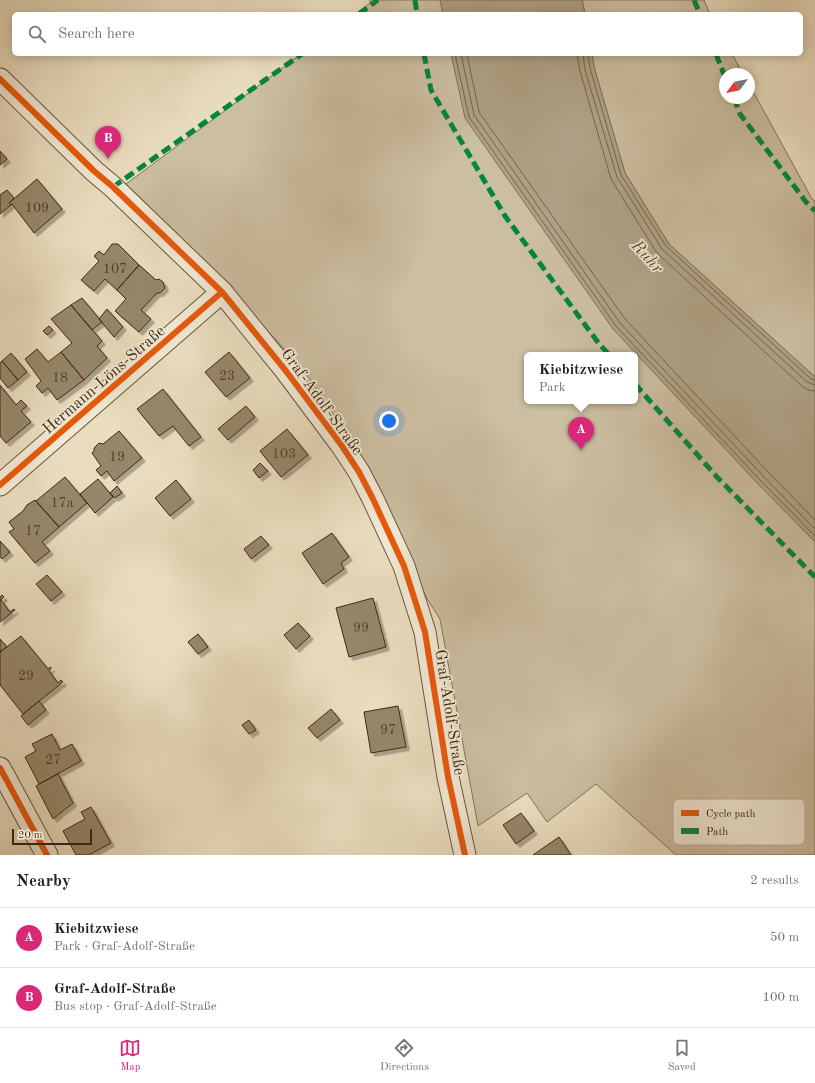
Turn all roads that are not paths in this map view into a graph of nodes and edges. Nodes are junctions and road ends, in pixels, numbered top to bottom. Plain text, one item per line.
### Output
1 (0, 79) edge
2 (222, 292) junction
3 (0, 485) edge
4 (0, 768) edge
5 (47, 855) edge
6 (465, 855) edge

1 - 2 street, Graf-Adolf-Straße
2 - 3 street, Hermann-Löns-Straße
2 - 6 street, Graf-Adolf-Straße
4 - 5 street

